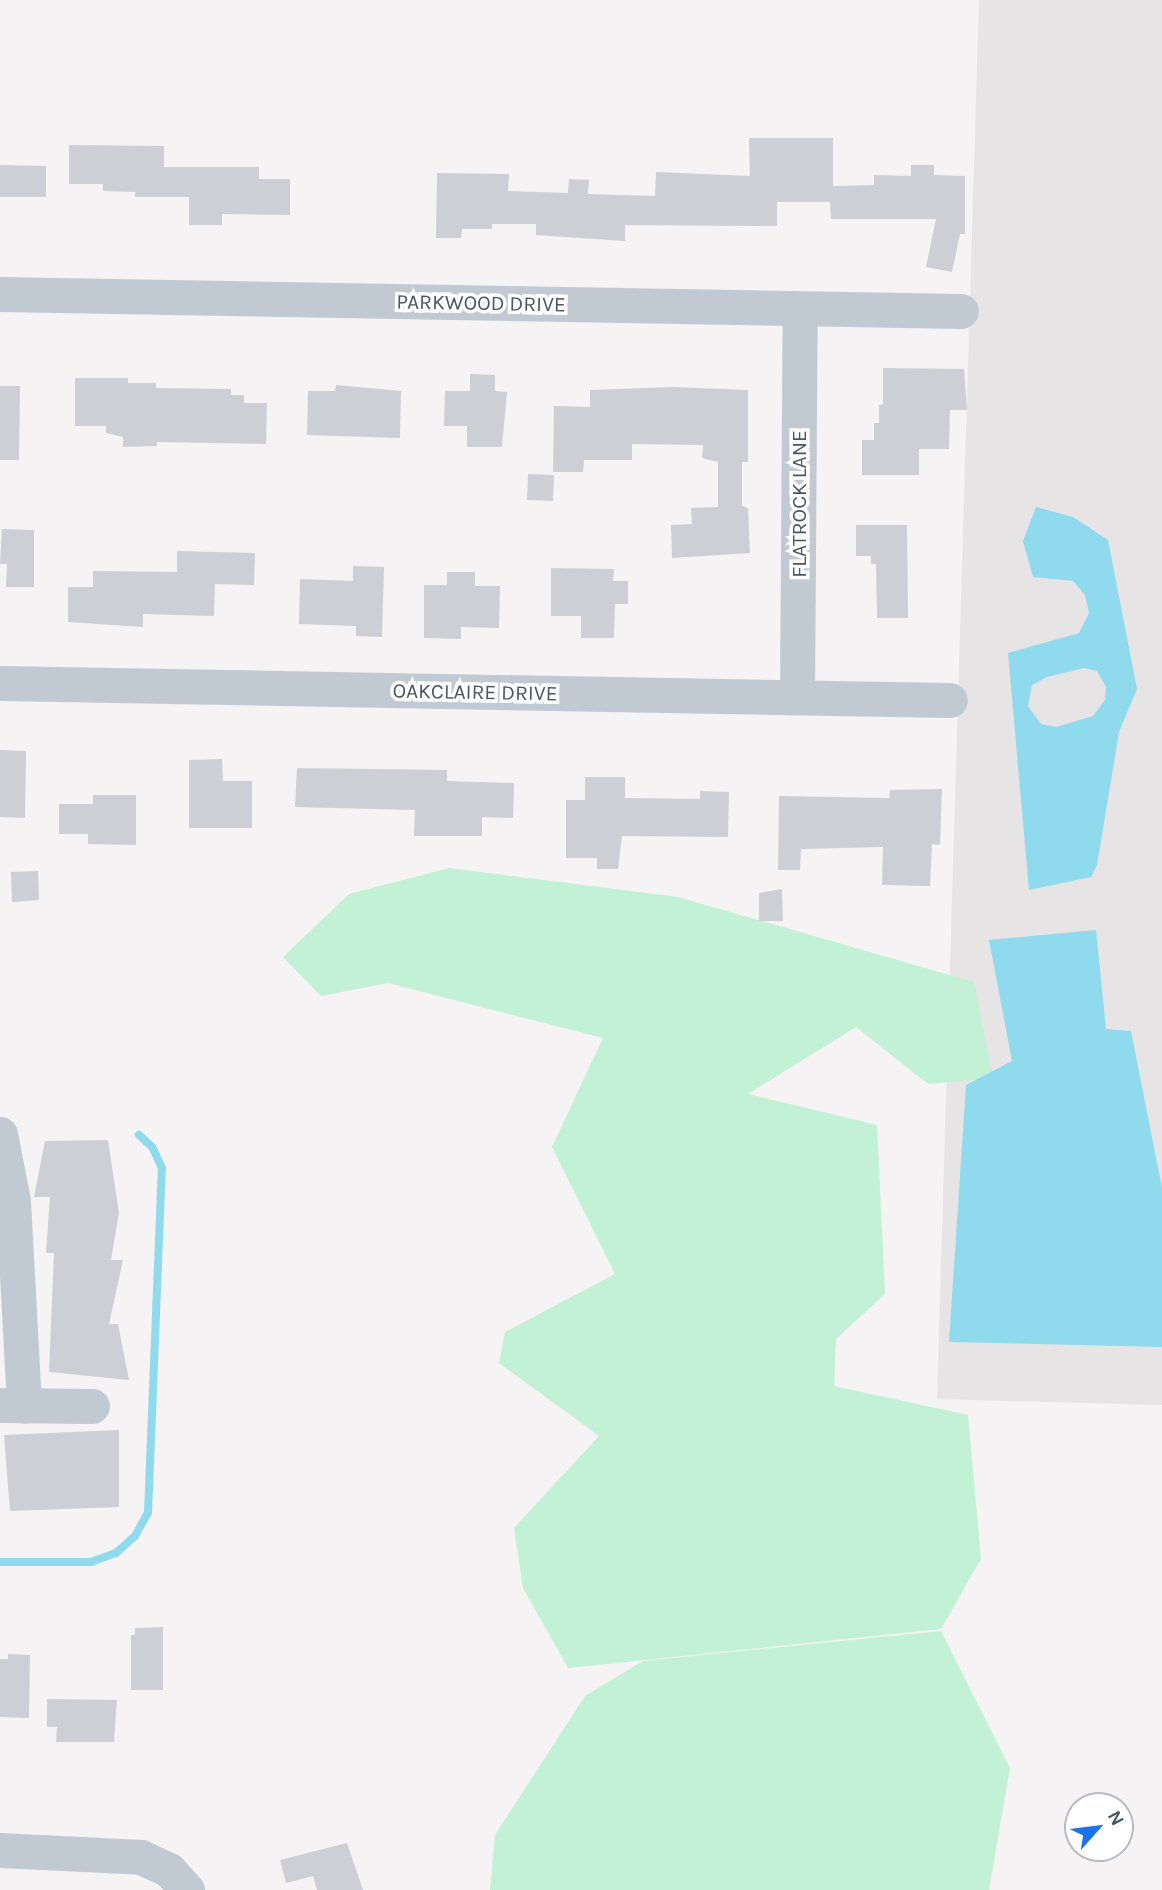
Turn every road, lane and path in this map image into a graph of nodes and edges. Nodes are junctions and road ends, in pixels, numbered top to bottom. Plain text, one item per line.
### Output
1 (0, 294) edge
2 (800, 310) junction
3 (961, 311) dead end
4 (0, 683) edge
5 (797, 698) junction
6 (950, 700) dead end
7 (0, 1134) edge
8 (12, 1406) edge
9 (92, 1406) dead end
10 (0, 1850) edge
11 (187, 1890) edge

1 - 2 street, PARKWOOD DRIVE
2 - 3 street, PARKWOOD DRIVE
2 - 5 street, FLATROCK LANE
4 - 5 street, OAKCLAIRE DRIVE
5 - 6 street, OAKCLAIRE DRIVE
7 - 8 street
8 - 9 street
10 - 11 street

